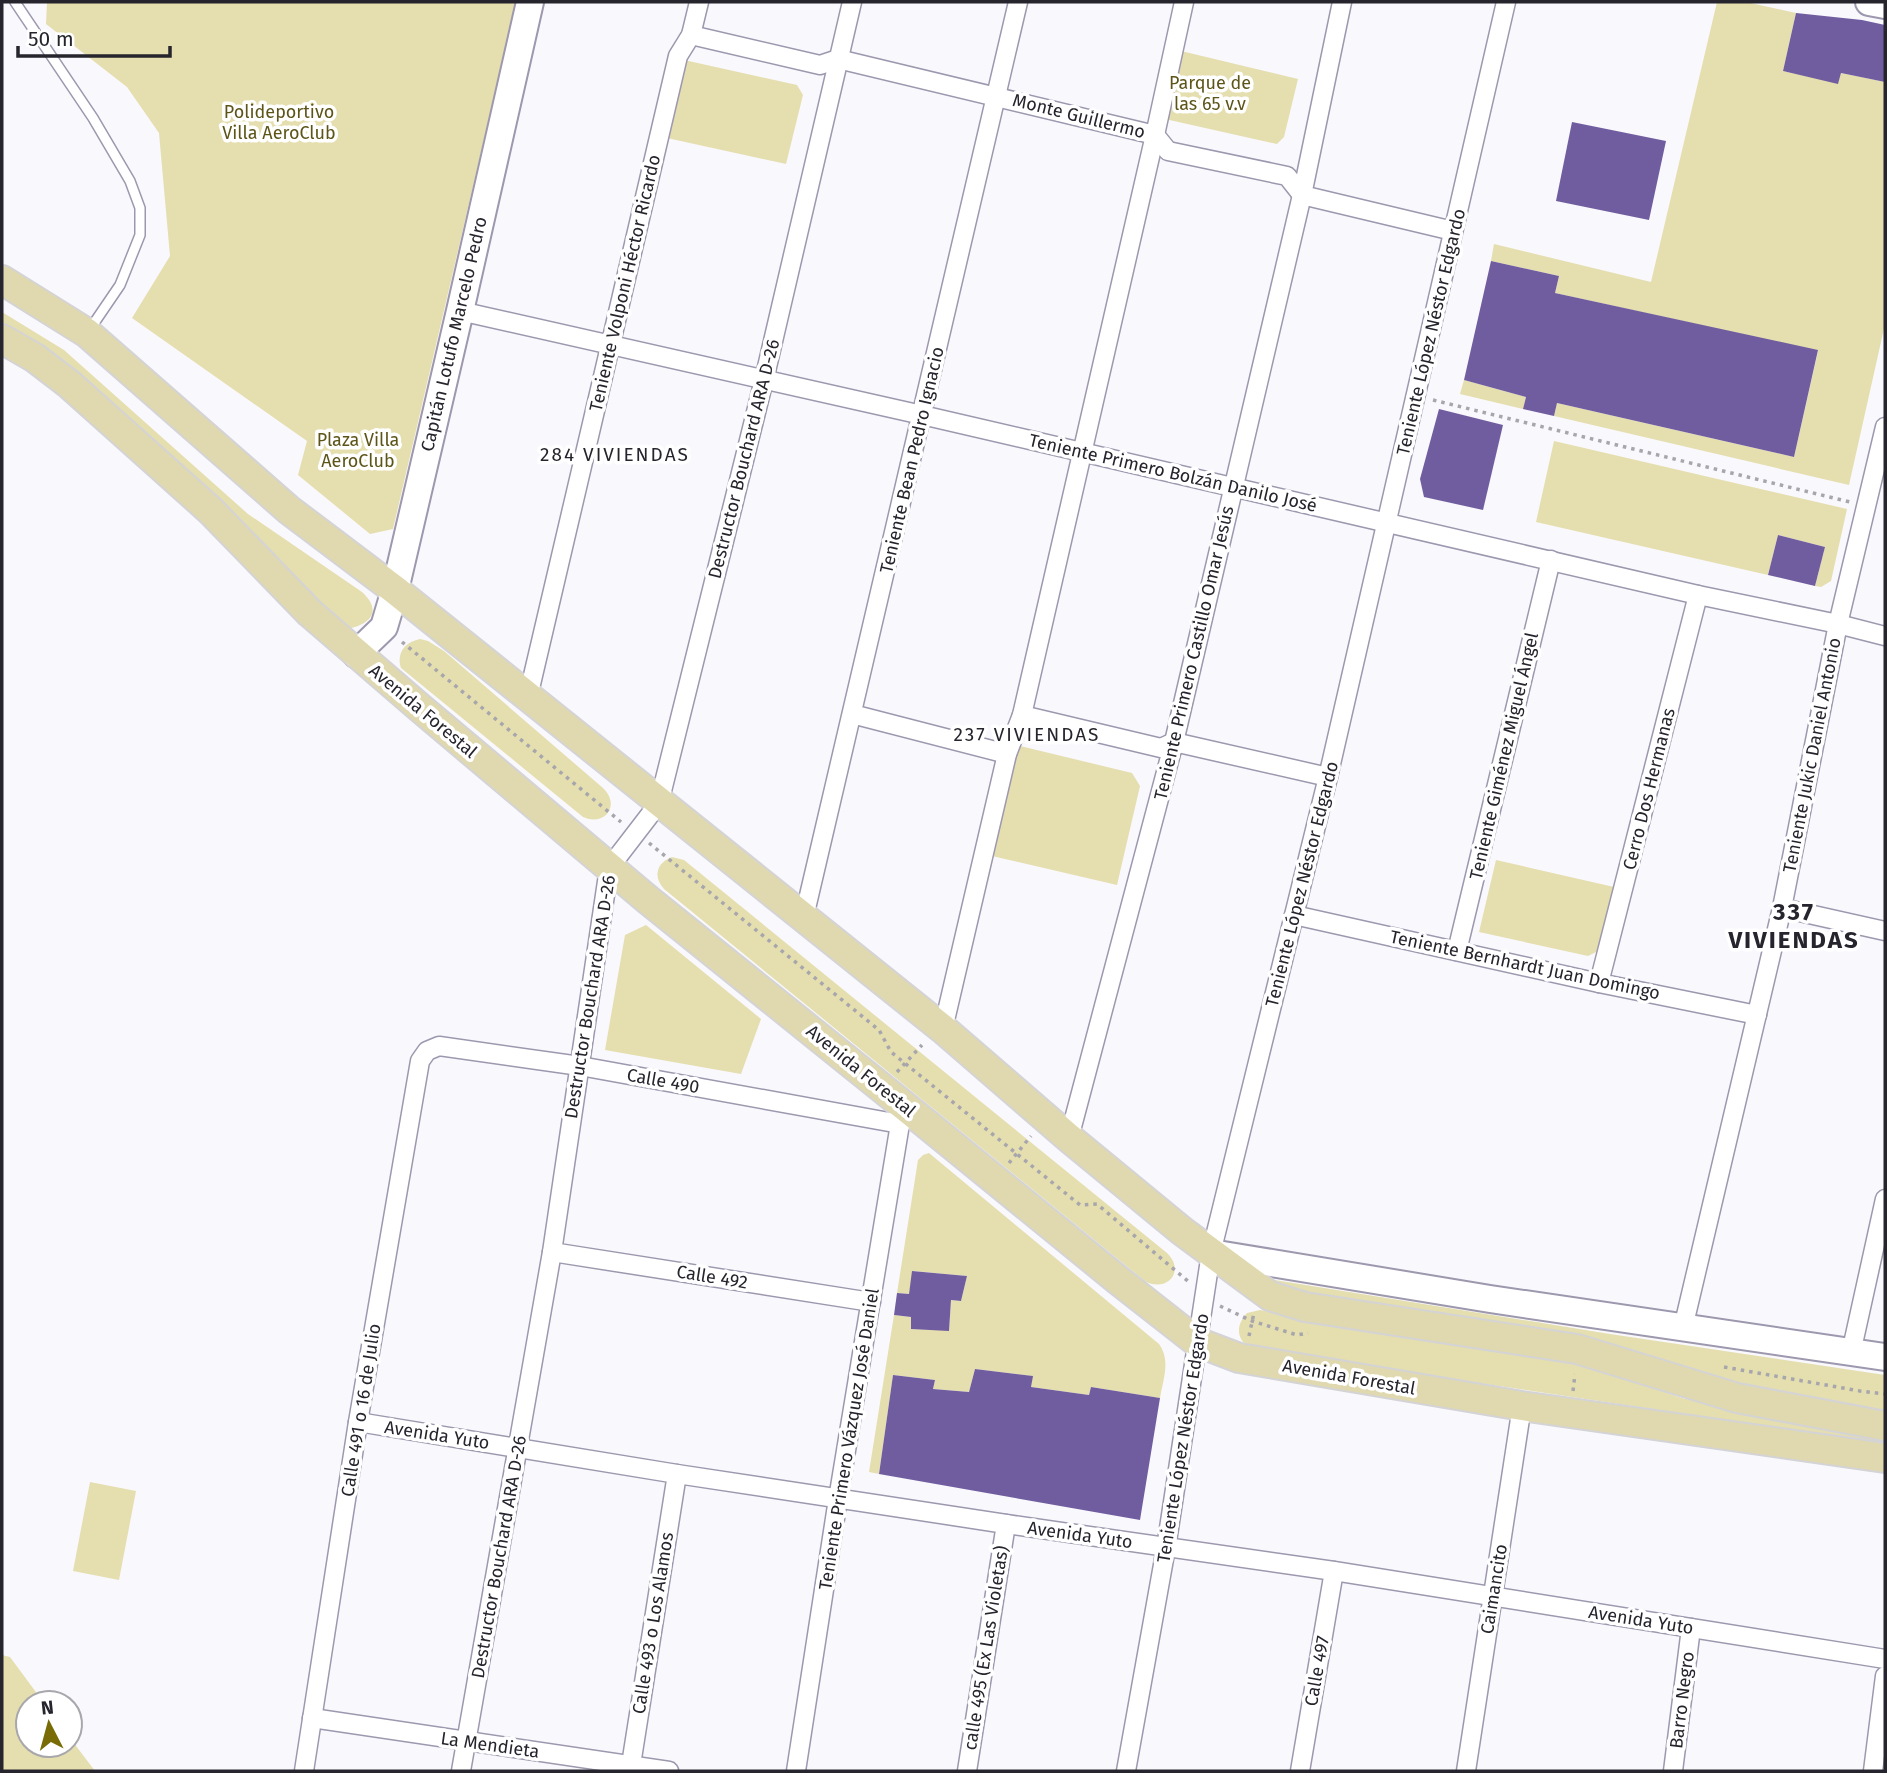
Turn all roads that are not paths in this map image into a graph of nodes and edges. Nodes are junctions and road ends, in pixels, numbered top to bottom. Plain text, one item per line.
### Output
1 (15, 2) edge
2 (530, 2) edge
3 (699, 2) edge
4 (852, 2) edge
5 (1018, 2) edge
6 (1184, 2) edge
7 (1342, 2) edge
8 (1506, 2) edge
9 (1869, 2) edge
10 (1885, 5) edge
11 (691, 35) junction
12 (838, 59) junction
13 (995, 96) junction
14 (1155, 135) junction
15 (1302, 195) junction
16 (1453, 231) junction
17 (2, 280) edge
18 (460, 311) junction
19 (87, 333) junction
20 (2, 339) edge
21 (611, 346) junction
22 (764, 380) junction
23 (922, 415) junction
24 (1885, 427) edge
25 (1083, 453) junction
26 (1233, 487) junction
27 (1387, 522) junction
28 (1551, 560) junction
29 (395, 590) junction
30 (1698, 595) junction
31 (1838, 624) junction
32 (1885, 636) edge
33 (356, 654) junction
34 (528, 696) junction
35 (852, 714) junction
36 (1022, 715) junction
37 (1174, 743) junction
38 (1007, 754) junction
39 (1328, 776) junction
40 (659, 803) junction
41 (609, 868) junction
42 (1782, 908) junction
43 (1294, 915) junction
44 (804, 917) junction
45 (1885, 932) edge
46 (1457, 951) junction
47 (1599, 983) junction
48 (1757, 1015) junction
49 (932, 1037) junction
50 (427, 1051) joint
51 (580, 1066) junction
52 (906, 1118) junction
53 (1069, 1138) junction
54 (1885, 1199) edge
55 (552, 1252) junction
56 (1211, 1253) junction
57 (871, 1302) junction
58 (1683, 1328) junction
59 (1197, 1342) junction
60 (1851, 1353) junction
61 (1885, 1357) edge
62 (1522, 1406) junction
63 (358, 1422) junction
64 (1885, 1426) edge
65 (518, 1449) junction
66 (1885, 1458) edge
67 (677, 1474) junction
68 (838, 1499) junction
69 (1006, 1524) junction
70 (1166, 1548) junction
71 (1334, 1571) junction
72 (1493, 1596) junction
73 (1691, 1628) junction
74 (1885, 1659) edge
75 (1885, 1676) edge
76 (312, 1718) junction
77 (466, 1742) junction
78 (631, 1768) edge
79 (304, 1771) edge
80 (461, 1771) edge
81 (669, 1771) edge
82 (796, 1771) edge
83 (967, 1771) edge
84 (1126, 1771) edge
85 (1300, 1771) edge
86 (1466, 1771) edge
87 (1673, 1771) edge
88 (1873, 1771) edge

1 - 19 lane
2 - 18 street, Capitán Lotufo Marcelo Pedro
3 - 11 street, Teniente Volponi Héctor Ricardo
4 - 12 street, Destructor Bouchard ARA D-26
5 - 13 street, Teniente Bean Pedro Ignacio
6 - 14 street
7 - 15 street, Teniente Primero Castillo Omar Jesús
8 - 16 street, Teniente López Néstor Edgardo
9 - 10 street
11 - 12 street, Monte Guillermo
11 - 21 street, Teniente Volponi Héctor Ricardo
12 - 13 street, Monte Guillermo
12 - 22 street, Destructor Bouchard ARA D-26
13 - 14 street, Monte Guillermo
13 - 23 street, Teniente Bean Pedro Ignacio
14 - 15 street, Monte Guillermo
14 - 25 street
15 - 16 street, Monte Guillermo
15 - 26 street, Teniente Primero Castillo Omar Jesús
16 - 27 street, Teniente López Néstor Edgardo
17 - 19 main road
18 - 21 street, Teniente Primero Bolzán Danilo José
18 - 29 street, Capitán Lotufo Marcelo Pedro
19 - 29 main road
20 - 33 main road, Avenida Forestal
21 - 22 street, Teniente Primero Bolzán Danilo José
21 - 34 street, Teniente Volponi Héctor Ricardo
22 - 23 street, Teniente Primero Bolzán Danilo José
22 - 40 street, Destructor Bouchard ARA D-26
23 - 25 street, Teniente Primero Bolzán Danilo José
23 - 35 street, Teniente Bean Pedro Ignacio
24 - 31 street, Teniente Jukic Daniel Antonio
25 - 26 street, Teniente Primero Bolzán Danilo José
25 - 36 street
26 - 27 street, Teniente Primero Bolzán Danilo José
26 - 37 street, Teniente Primero Castillo Omar Jesús
27 - 28 street, Teniente Primero Bolzán Danilo José
27 - 39 street, Teniente López Néstor Edgardo
28 - 30 street, Teniente Primero Bolzán Danilo José
28 - 46 street, Teniente Giménez Miguel Ángel
29 - 33 street, Capitán Lotufo Marcelo Pedro
29 - 34 main road
30 - 31 street, Teniente Primero Bolzán Danilo José
30 - 47 street, Cerro Dos Hermanas
31 - 32 street, Teniente Primero Bolzán Danilo José
31 - 42 street, Teniente Jukic Daniel Antonio
33 - 41 main road, Avenida Forestal
34 - 40 main road
35 - 38 street
35 - 44 street, Teniente Bean Pedro Ignacio
36 - 37 street
36 - 38 street
37 - 39 street
37 - 53 street, Teniente Primero Castillo Omar Jesús
38 - 49 street
39 - 43 street, Teniente López Néstor Edgardo
40 - 41 street, Destructor Bouchard ARA D-26
40 - 44 main road
41 - 51 street, Destructor Bouchard ARA D-26
41 - 52 main road, Avenida Forestal
42 - 45 street
42 - 48 street, Teniente Jukic Daniel Antonio
43 - 46 street, Teniente Bernhardt Juan Domingo
43 - 56 street, Teniente López Néstor Edgardo
44 - 49 main road
46 - 47 street, Teniente Bernhardt Juan Domingo
47 - 48 street, Teniente Bernhardt Juan Domingo
48 - 58 street, Teniente Jukic Daniel Antonio
49 - 53 main road
50 - 51 street, Calle 490
50 - 63 street, Calle 491 o 16 de Julio
51 - 52 street, Calle 490
51 - 55 street, Destructor Bouchard ARA D-26
52 - 57 street, Teniente Primero Vázquez José Daniel
52 - 59 main road, Avenida Forestal
53 - 56 main road
54 - 60 street
55 - 57 street, Calle 492
55 - 65 street, Destructor Bouchard ARA D-26
56 - 58 street
56 - 59 street, Teniente López Néstor Edgardo
56 - 64 main road
57 - 68 street, Teniente Primero Vázquez José Daniel
58 - 60 street
59 - 62 main road, Avenida Forestal
59 - 70 street, Teniente López Néstor Edgardo
60 - 61 street
62 - 66 main road, Avenida Forestal
62 - 72 street, Caimancito
63 - 65 street, Avenida Yuto
63 - 76 street, Calle 491 o 16 de Julio
65 - 67 street, Avenida Yuto
65 - 77 street, Destructor Bouchard ARA D-26
67 - 68 street, Avenida Yuto
67 - 78 street, Calle 493 o Los Alamos
68 - 69 street, Avenida Yuto
68 - 82 street, Teniente Primero Vázquez José Daniel
69 - 70 street, Avenida Yuto
69 - 83 street, calle 495 (Ex Las Violetas)
70 - 71 street, Avenida Yuto
70 - 84 street, Teniente López Néstor Edgardo
71 - 72 street, Avenida Yuto
71 - 85 street, Calle 497
72 - 73 street, Avenida Yuto
72 - 86 street, Caimancito
73 - 74 street, Avenida Yuto
73 - 87 street, Barro Negro
75 - 88 street
76 - 77 street, La Mendieta
76 - 79 street, Calle 491 o 16 de Julio
77 - 78 street, La Mendieta
77 - 80 street, Destructor Bouchard ARA D-26
78 - 81 street, La Mendieta

